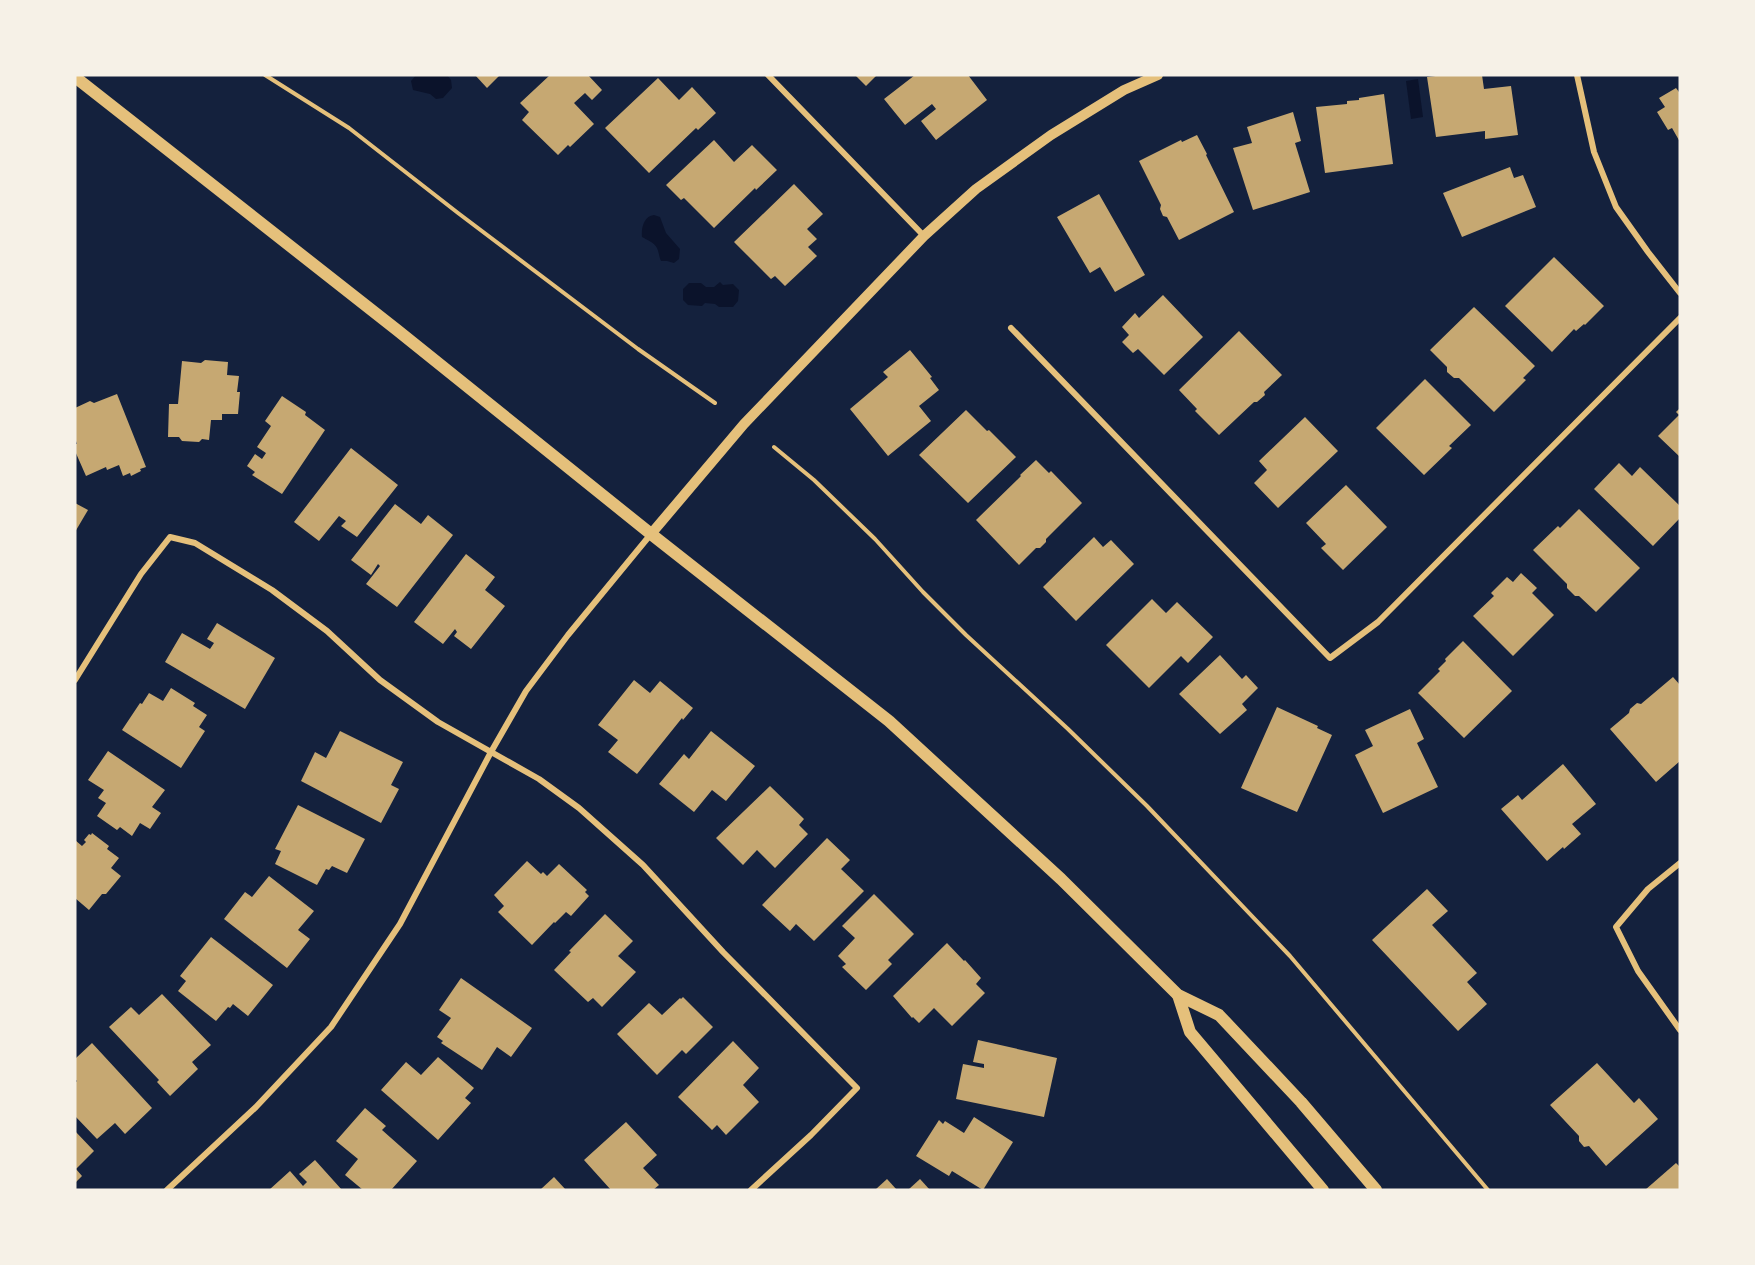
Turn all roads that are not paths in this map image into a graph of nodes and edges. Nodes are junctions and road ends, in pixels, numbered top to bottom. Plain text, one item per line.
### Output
1 (768, 75) edge
2 (1158, 75) edge
3 (1577, 75) edge
4 (75, 77) edge
5 (924, 236) junction
6 (1680, 293) edge
7 (1680, 318) edge
8 (1011, 328) dead end
9 (651, 534) junction
10 (75, 680) edge
11 (491, 752) junction
12 (1680, 863) edge
13 (1178, 995) junction
14 (1680, 1030) edge
15 (167, 1190) edge
16 (751, 1190) edge
17 (1323, 1190) edge
18 (1376, 1190) edge

1 - 5 street
2 - 5 street
3 - 6 street
4 - 9 main road
5 - 9 street
7 - 8 street
9 - 11 street
9 - 13 main road
10 - 11 street
11 - 15 street
11 - 16 street
12 - 14 street
13 - 17 main road
13 - 18 main road

